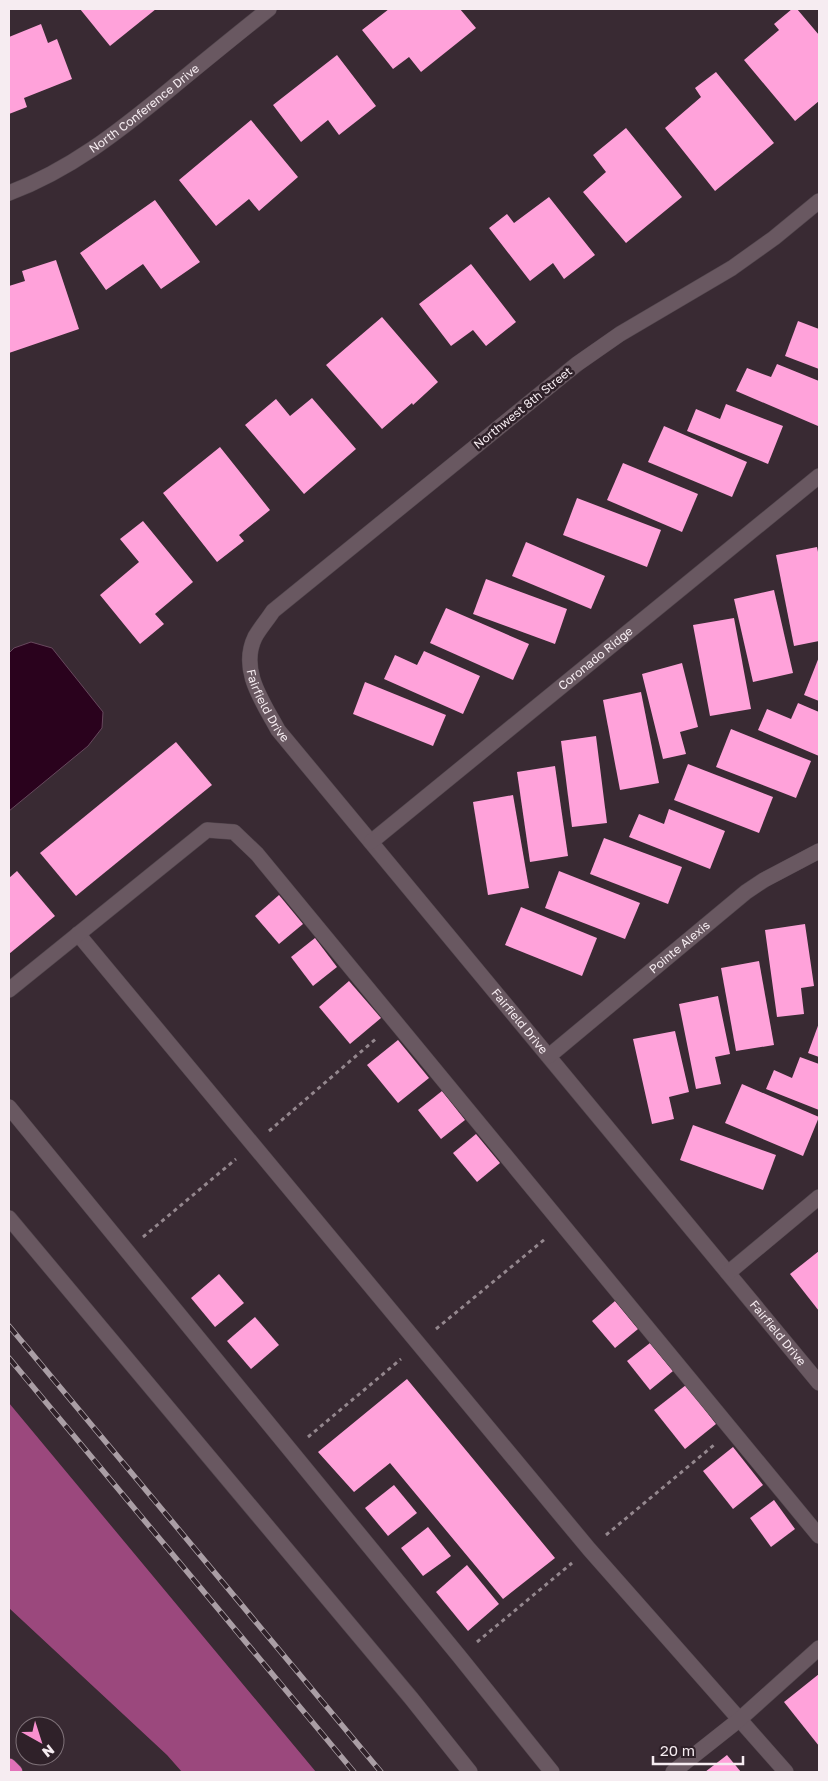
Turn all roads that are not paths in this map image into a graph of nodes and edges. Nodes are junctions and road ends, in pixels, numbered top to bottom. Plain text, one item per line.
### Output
1 (269, 9) edge
2 (9, 193) edge
3 (819, 201) edge
4 (819, 476) edge
5 (252, 645) joint
6 (371, 842) junction
7 (819, 851) edge
8 (78, 934) junction
9 (9, 990) edge
10 (549, 1056) junction
11 (9, 1107) edge
12 (819, 1197) edge
13 (9, 1218) edge
14 (728, 1273) junction
15 (819, 1383) edge
16 (819, 1536) edge
17 (819, 1648) edge
18 (740, 1719) junction
19 (9, 1766) edge
20 (15, 1772) edge
21 (470, 1772) edge
22 (552, 1772) edge
23 (673, 1772) edge
24 (786, 1772) edge

1 - 2 street, North Conference Drive
3 - 5 street, Northwest 8th Street
4 - 6 street, Coronado Ridge
5 - 6 street, Fairfield Drive
6 - 10 street, Fairfield Drive
7 - 10 street, Pointe Alexis
8 - 9 street
8 - 16 street
8 - 18 street
10 - 14 street, Fairfield Drive
11 - 22 street
12 - 14 street
13 - 21 street
14 - 15 street, Fairfield Drive
17 - 18 street
18 - 23 street
18 - 24 street
19 - 20 highway

